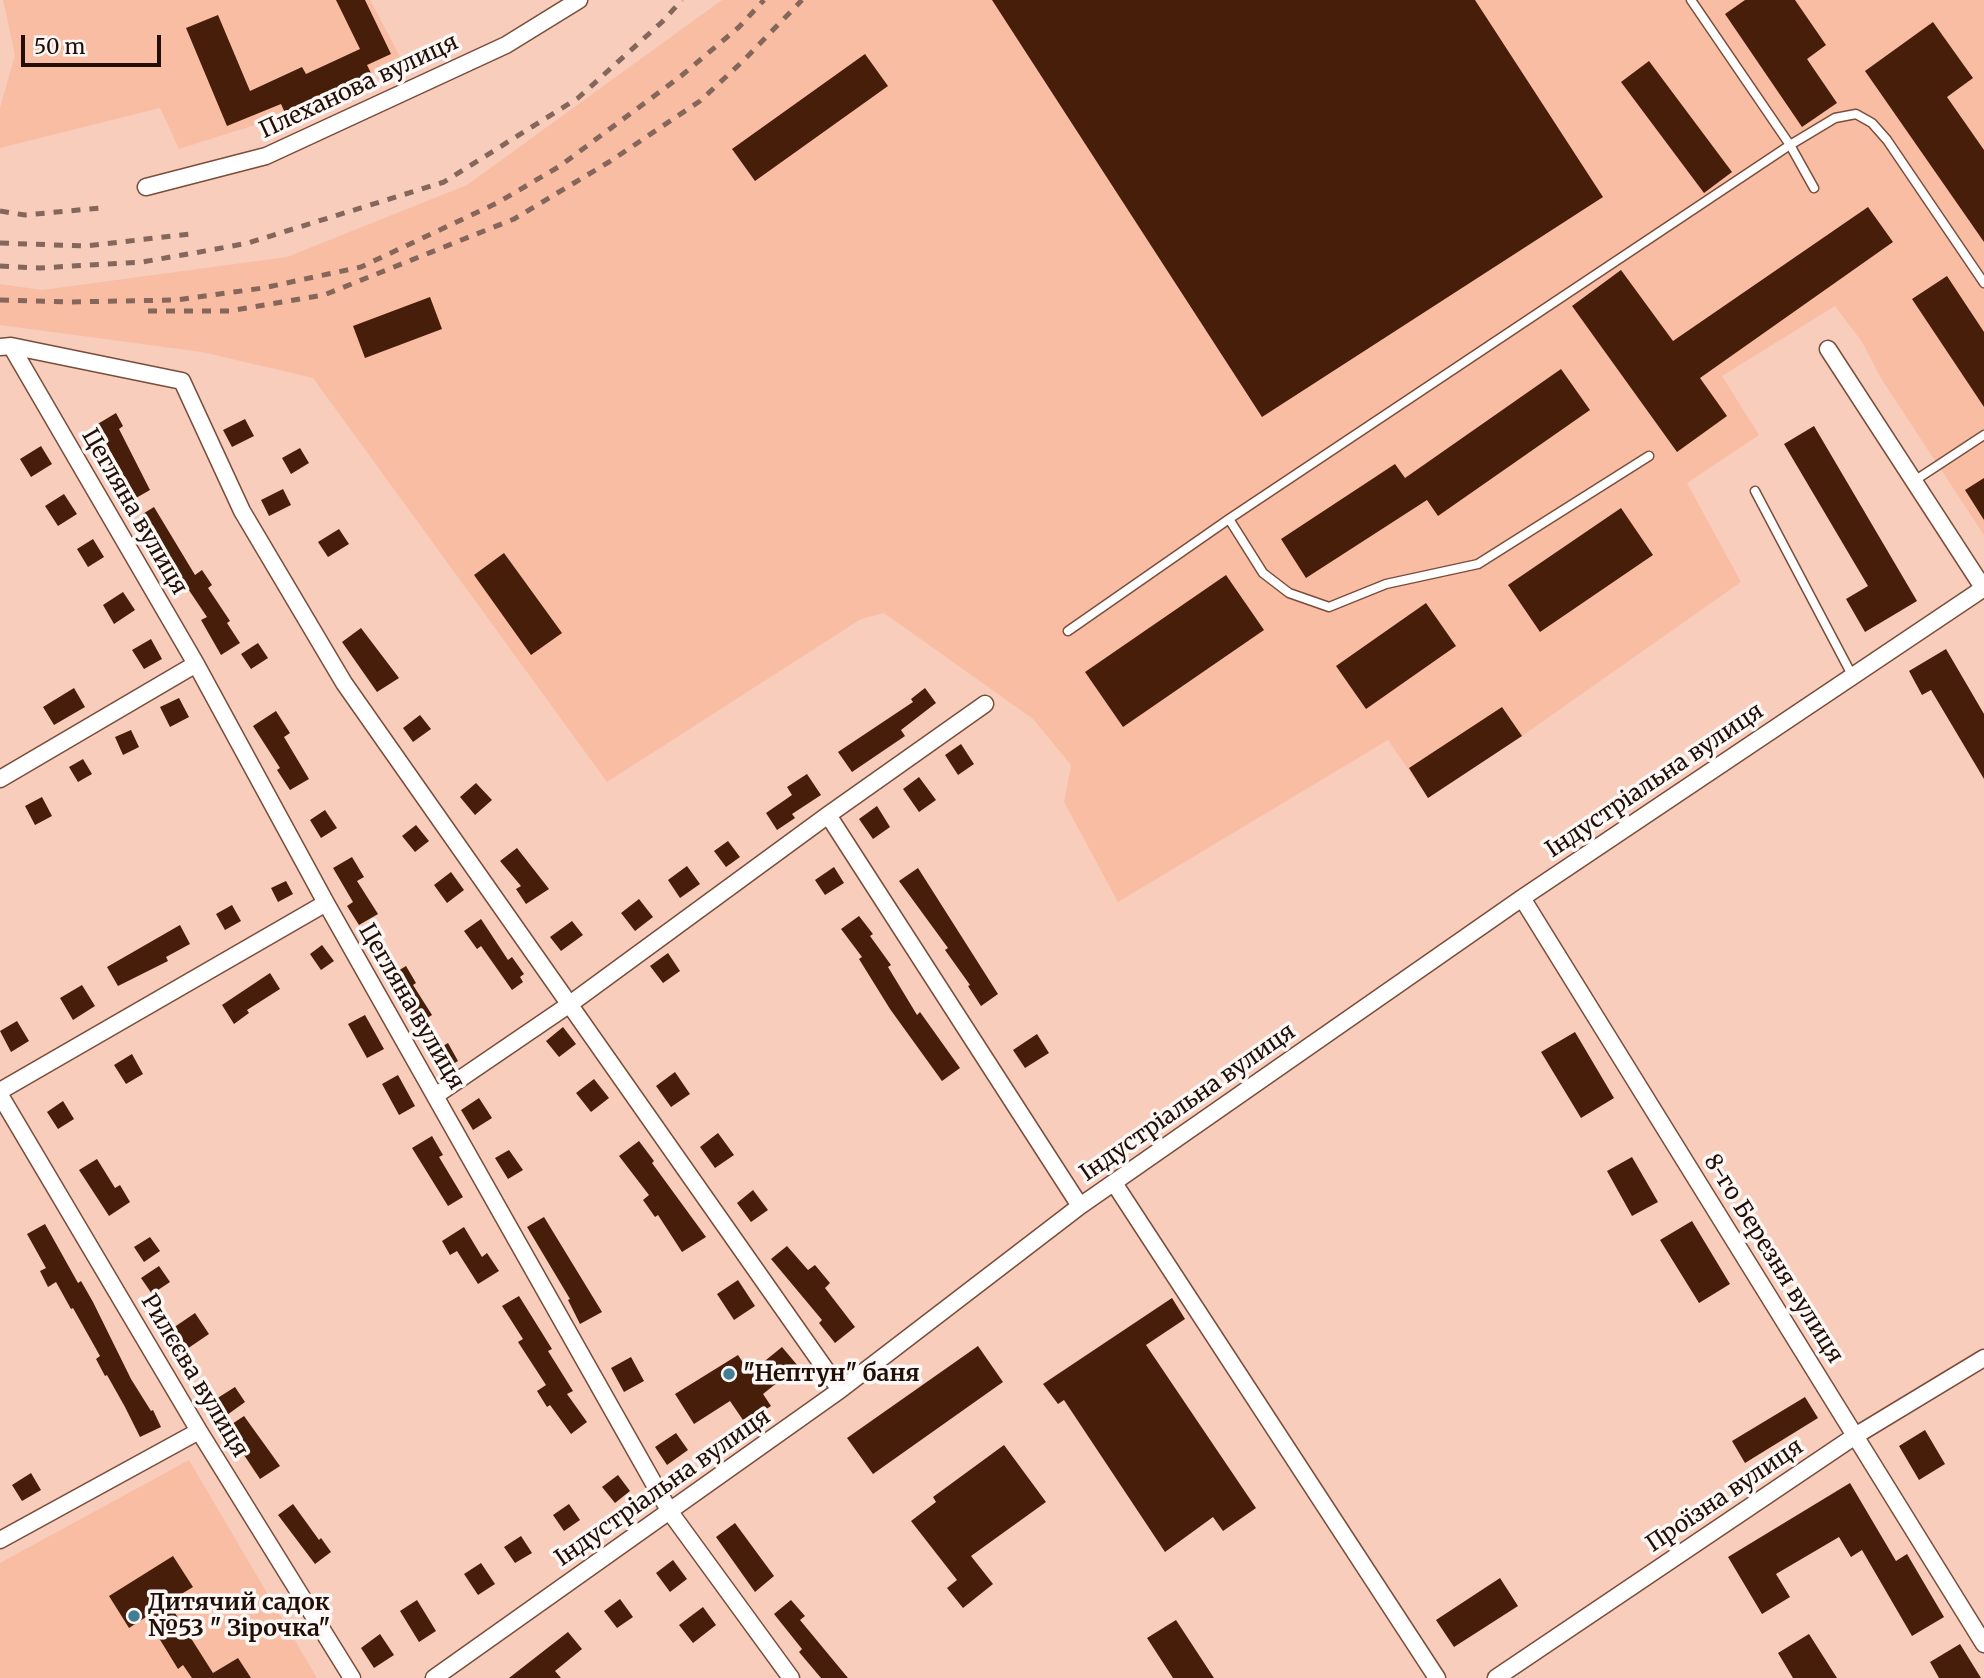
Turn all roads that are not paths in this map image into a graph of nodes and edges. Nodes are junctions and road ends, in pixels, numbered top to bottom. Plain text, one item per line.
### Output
1 (579, 0) edge
2 (1691, 0) edge
3 (1790, 145) junction
4 (146, 187) dead end
5 (1814, 188) dead end
6 (1984, 283) edge
7 (6, 346) edge
8 (1828, 349) dead end
9 (1984, 435) edge
10 (1649, 456) dead end
11 (1914, 481) junction
12 (1755, 491) dead end
13 (1229, 519) junction
14 (1984, 589) edge
15 (1068, 631) dead end
16 (196, 664) junction
17 (1852, 675) junction
18 (985, 704) dead end
19 (0, 779) edge
20 (828, 815) junction
21 (1522, 898) junction
22 (326, 903) junction
23 (570, 1004) junction
24 (0, 1093) edge
25 (435, 1096) junction
26 (1114, 1183) junction
27 (1080, 1206) junction
28 (1984, 1358) edge
29 (840, 1391) junction
30 (200, 1431) junction
31 (1855, 1436) junction
32 (670, 1512) junction
33 (0, 1539) edge
34 (1984, 1644) edge
35 (352, 1678) edge
36 (434, 1678) edge
37 (791, 1678) edge
38 (1437, 1678) edge
39 (1496, 1678) edge

1 - 4 street, Плеханова вулиця
2 - 3 lane
3 - 5 lane
3 - 6 lane
3 - 13 lane
7 - 16 street, Цегляна вулиця
7 - 23 street
8 - 11 street
9 - 11 lane
10 - 13 lane
11 - 14 street
12 - 17 lane
13 - 15 lane
14 - 17 street, Індустріальна вулиця
16 - 19 street
16 - 22 street, Цегляна вулиця
17 - 21 street, Індустріальна вулиця
18 - 20 street
20 - 23 street
20 - 27 street
21 - 26 street, Індустріальна вулиця
21 - 31 street, 8-го Березня вулиця
22 - 24 street
22 - 25 street, Цегляна вулиця
23 - 25 street
23 - 29 street
24 - 30 street, Рилєєва вулиця
25 - 32 street, Цегляна вулиця
26 - 27 street, Індустріальна вулиця
26 - 38 street
27 - 29 street, Індустріальна вулиця
28 - 31 street, Проїзна вулиця
29 - 32 street, Індустріальна вулиця
30 - 33 street
30 - 35 street, Рилєєва вулиця
31 - 34 street, 8-го Березня вулиця
31 - 39 street, Проїзна вулиця
32 - 36 street, Індустріальна вулиця
32 - 37 street, Цегляна вулиця

